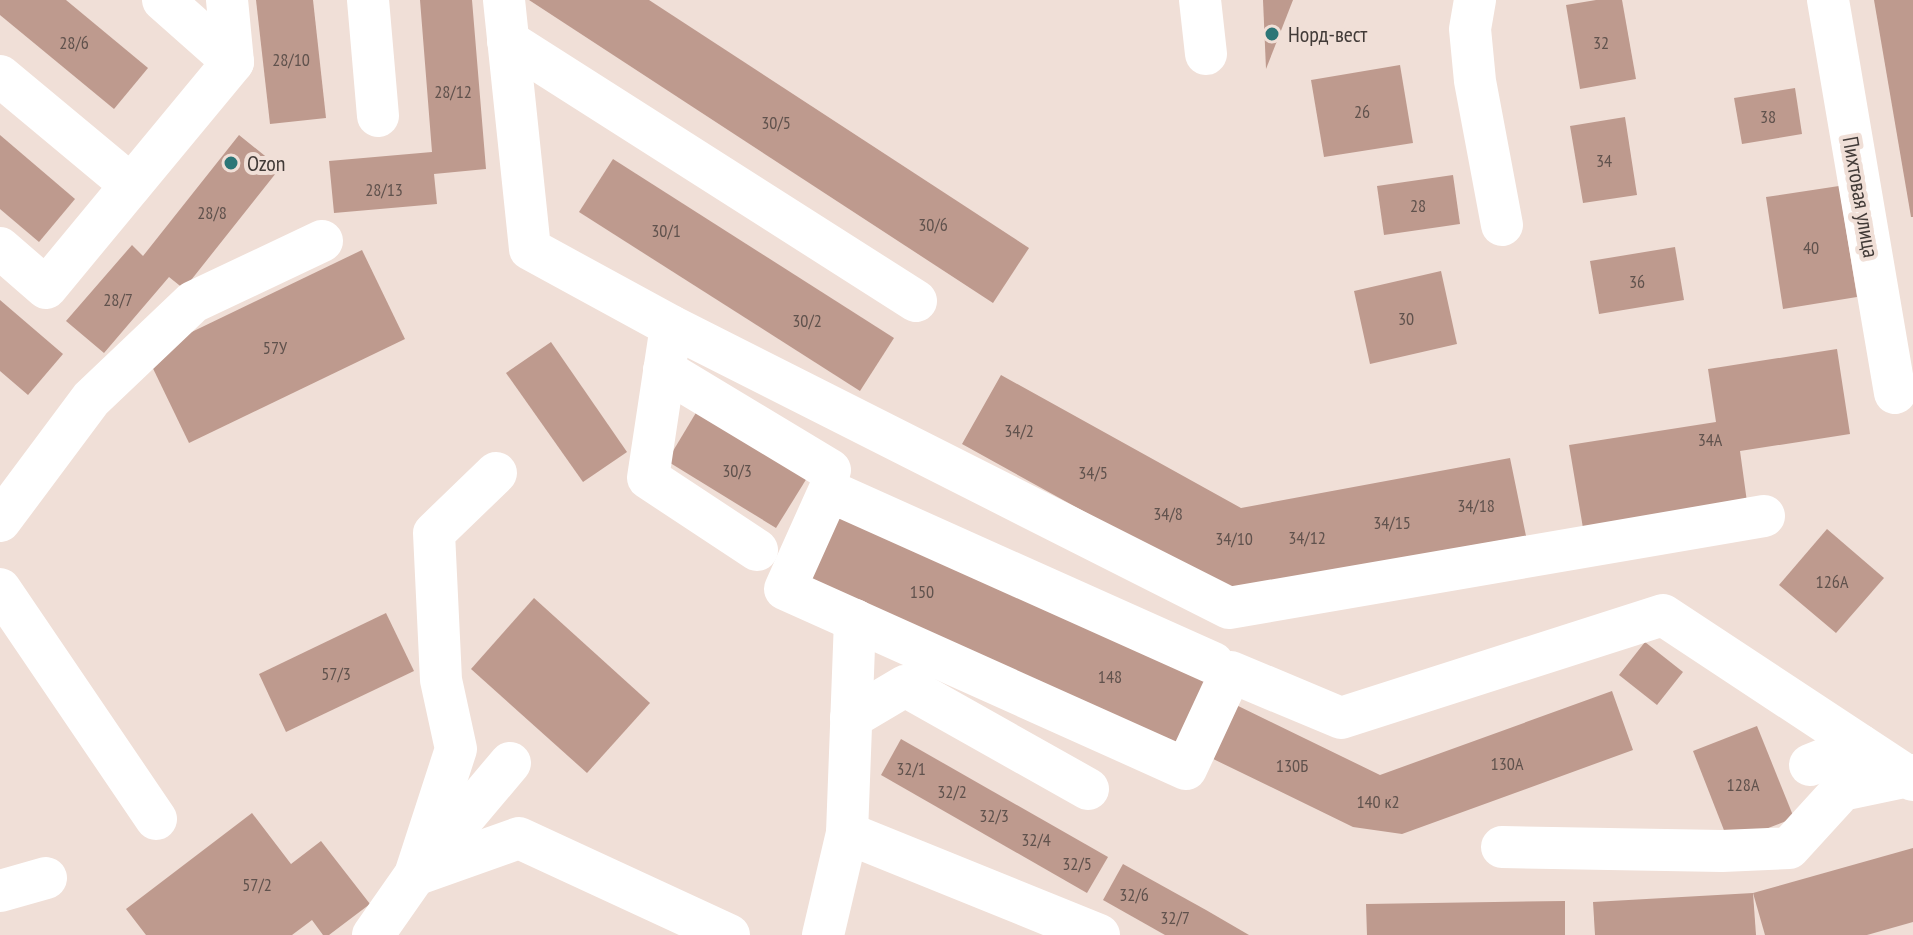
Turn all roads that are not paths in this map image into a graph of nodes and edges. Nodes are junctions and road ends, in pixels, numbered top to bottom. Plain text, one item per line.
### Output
1 (163, 0) edge
2 (227, 0) edge
3 (368, 0) edge
4 (504, 0) edge
5 (1200, 0) edge
6 (1475, 0) edge
7 (1828, 0) edge
8 (508, 41) junction
9 (1206, 54) dead end
10 (233, 62) junction
11 (0, 76) edge
12 (378, 116) dead end
13 (131, 185) junction
14 (1502, 225) dead end
15 (322, 241) dead end
16 (0, 248) edge
17 (916, 301) dead end
18 (1897, 305) edge
19 (671, 326) junction
20 (664, 370) junction
21 (1895, 393) dead end
22 (830, 470) dead end
23 (496, 473) dead end
24 (1764, 516) dead end
25 (0, 521) edge
26 (757, 550) dead end
27 (0, 589) edge
28 (855, 620) junction
29 (1213, 663) dead end
30 (851, 718) junction
31 (1860, 745) junction
32 (510, 763) dead end
33 (1810, 765) dead end
34 (1912, 778) edge
35 (1088, 789) dead end
36 (156, 819) dead end
37 (847, 833) junction
38 (1502, 847) dead end
39 (415, 875) junction
40 (46, 878) dead end
41 (0, 891) edge
42 (373, 935) edge
43 (729, 935) edge
44 (823, 935) edge
45 (1099, 935) edge

1 - 10 street
2 - 10 street
3 - 12 street
4 - 8 street
5 - 9 street
6 - 14 street
7 - 18 street, Пихтовая улица
8 - 17 street
8 - 19 street
10 - 13 street
11 - 13 street
13 - 16 street
15 - 25 street
18 - 21 street, Пихтовая улица
19 - 20 street
19 - 24 street
20 - 22 street
20 - 26 street
23 - 39 street
27 - 36 street
28 - 29 street
28 - 30 street
28 - 31 street
30 - 35 street
30 - 37 street
31 - 33 street
31 - 34 street
32 - 39 street
34 - 38 street
37 - 44 street
37 - 45 street
39 - 42 street
39 - 43 street
40 - 41 street

